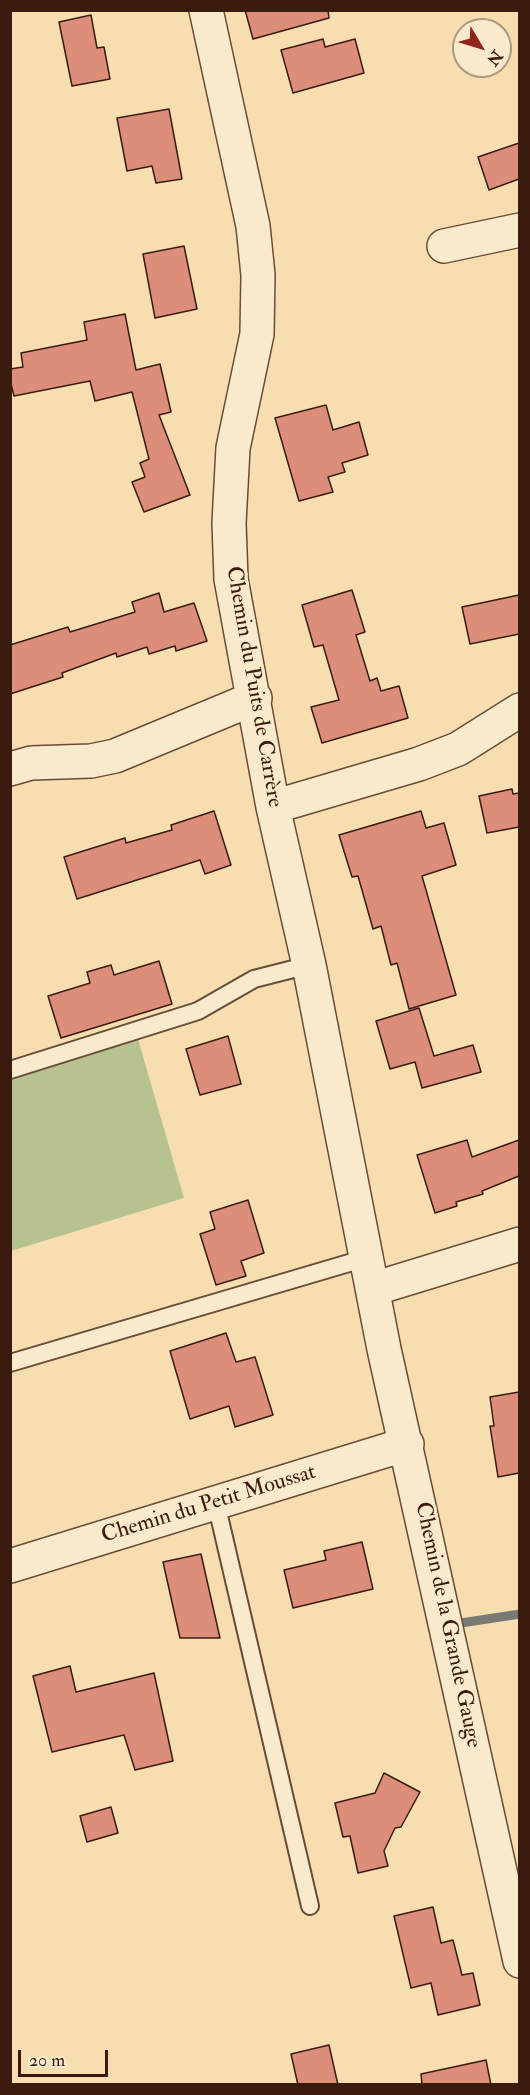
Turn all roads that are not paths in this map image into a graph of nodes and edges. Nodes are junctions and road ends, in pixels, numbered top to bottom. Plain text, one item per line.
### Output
1 (206, 10) edge
2 (519, 230) edge
3 (444, 246) dead end
4 (255, 698) junction
5 (519, 710) edge
6 (10, 769) edge
7 (273, 807) junction
8 (309, 965) junction
9 (10, 1070) edge
10 (519, 1245) edge
11 (366, 1258) junction
12 (373, 1289) junction
13 (10, 1363) edge
14 (407, 1444) junction
15 (216, 1503) junction
16 (10, 1566) edge
17 (310, 1906) dead end
18 (519, 1961) edge

1 - 4 street, Chemin du Puits de Carrère
2 - 3 street
4 - 6 street
4 - 7 street, Chemin du Puits de Carrère
5 - 7 street
7 - 8 street, Chemin du Puits de Carrère
8 - 9 lane
8 - 11 street, Chemin du Puits de Carrère
10 - 12 street
11 - 12 street, Chemin du Puits de Carrère
11 - 13 lane
12 - 14 street, Chemin de la Grande Gauge
14 - 15 street, Chemin du Petit Moussat
14 - 18 street, Chemin de la Grande Gauge
15 - 16 street, Chemin du Petit Moussat
15 - 17 lane

